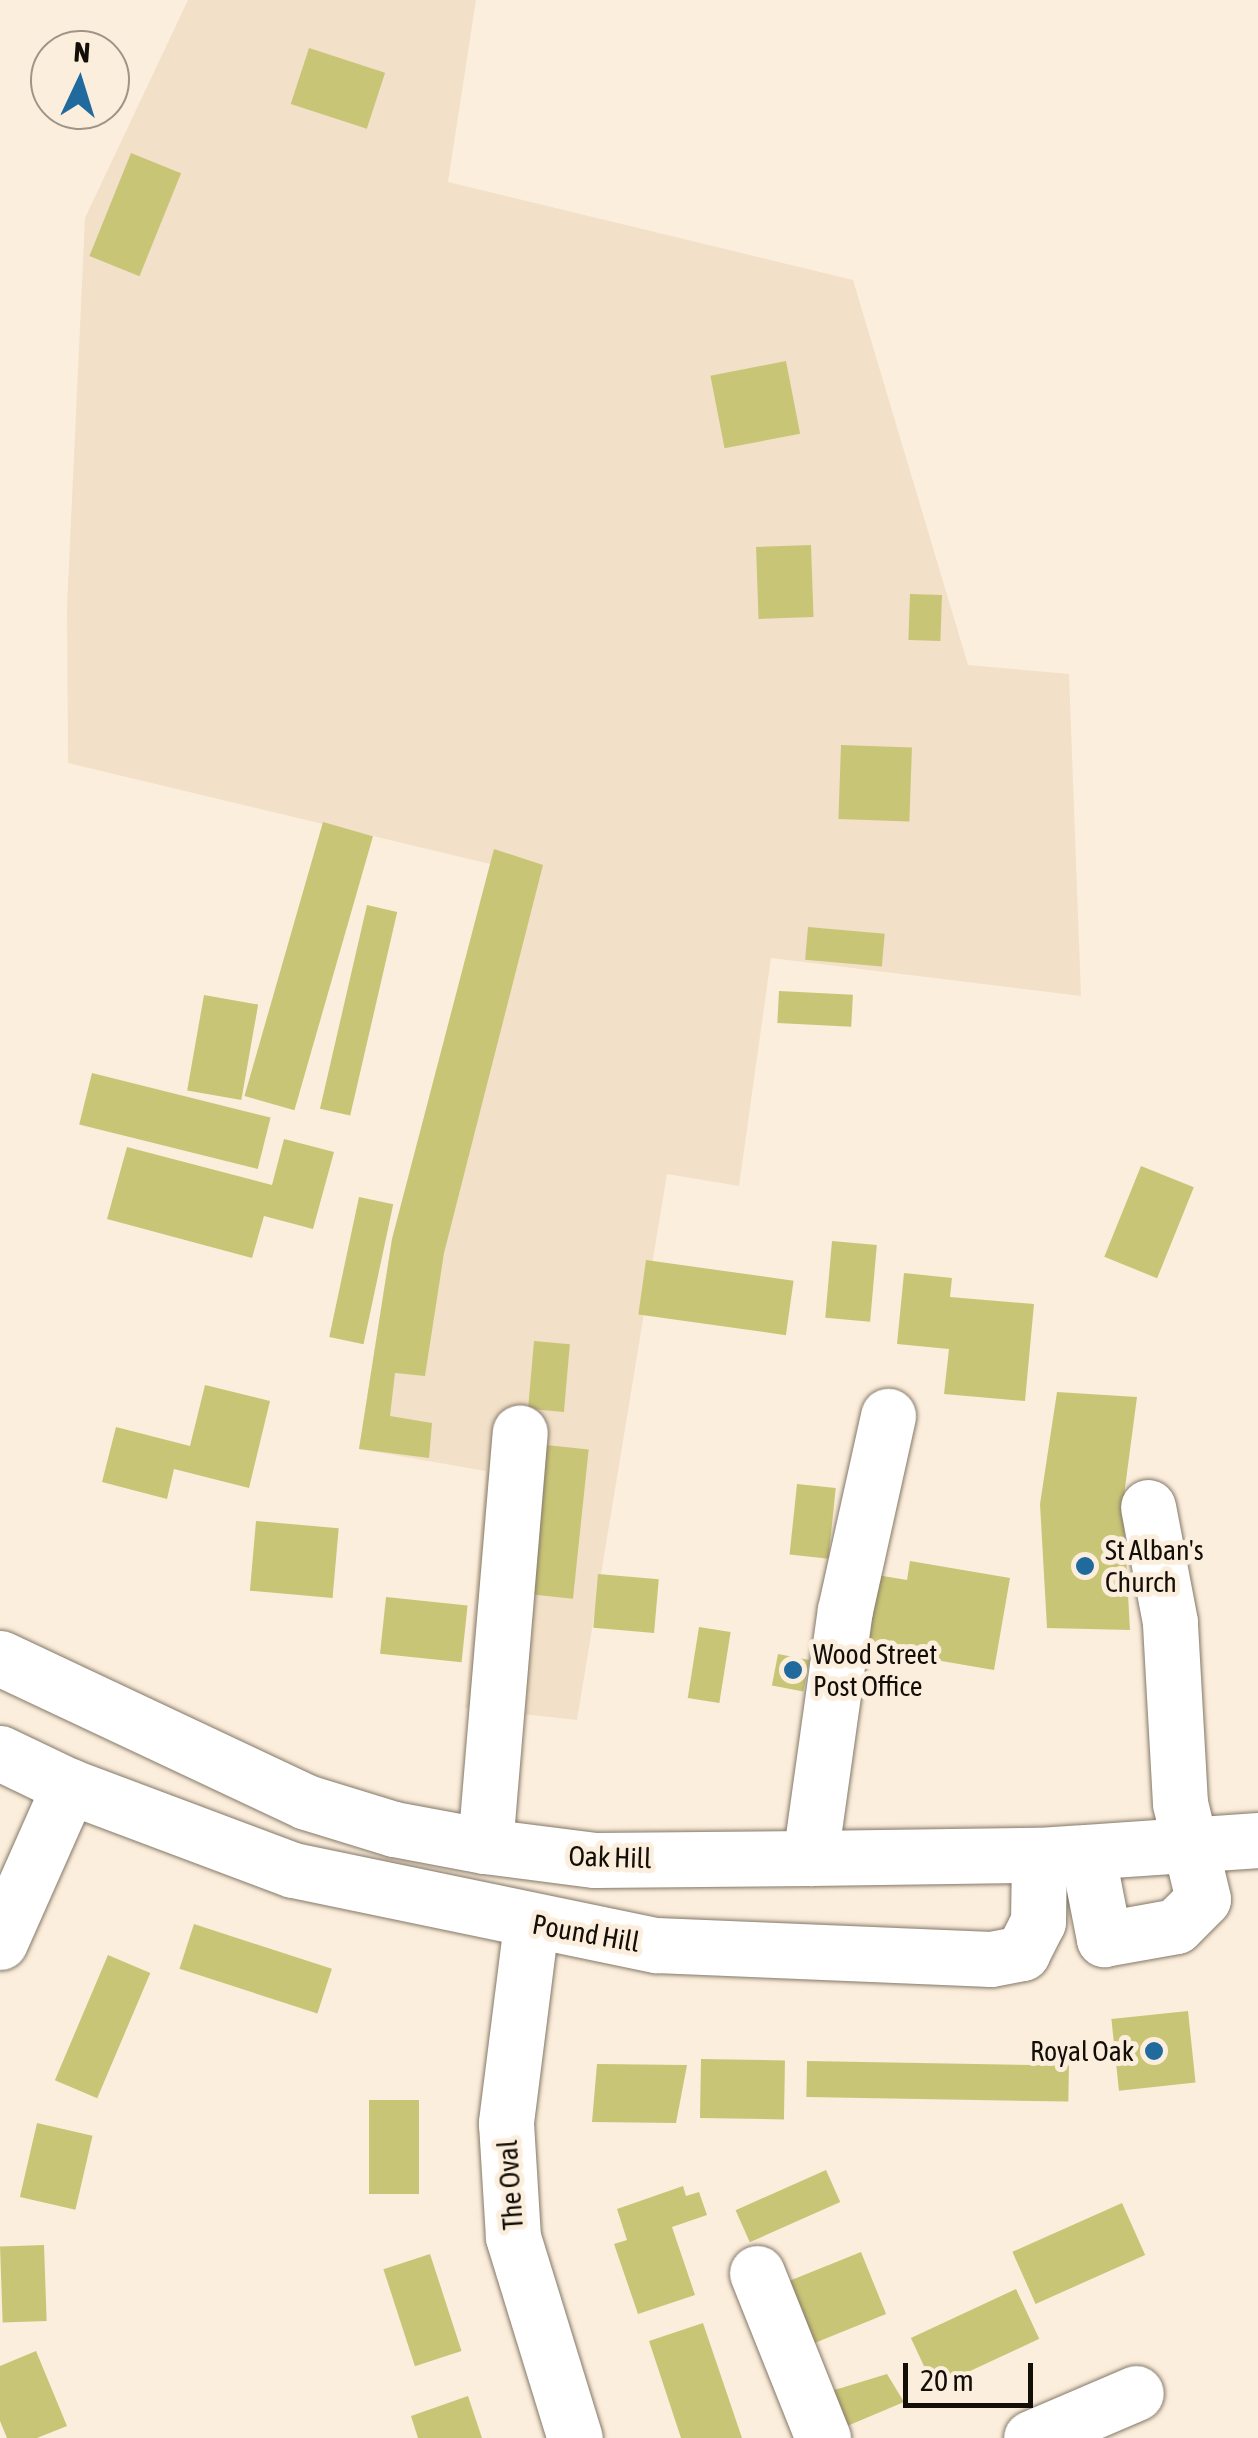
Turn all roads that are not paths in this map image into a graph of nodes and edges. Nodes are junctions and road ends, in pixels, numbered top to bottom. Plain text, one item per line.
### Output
1 (888, 1416) dead end
2 (520, 1432) dead end
3 (1148, 1506) dead end
4 (0, 1658) edge
5 (0, 1753) edge
6 (68, 1786) junction
7 (1258, 1840) edge
8 (485, 1846) junction
9 (1194, 1846) junction
10 (1063, 1853) junction
11 (810, 1858) junction
12 (531, 1924) junction
13 (0, 1942) edge
14 (757, 2273) dead end
15 (1136, 2396) dead end
16 (575, 2438) edge
17 (823, 2438) edge
18 (1031, 2438) edge

1 - 11 street
2 - 8 street
3 - 9 street
4 - 8 street, Oak Hill
5 - 6 street, Pound Hill
6 - 12 street, Pound Hill
6 - 13 street
7 - 9 street, Oak Hill
8 - 11 street, Oak Hill
9 - 10 street, Oak Hill
9 - 10 street
10 - 11 street, Oak Hill
10 - 12 street, Pound Hill
12 - 16 street, The Oval
14 - 17 street
15 - 18 street

